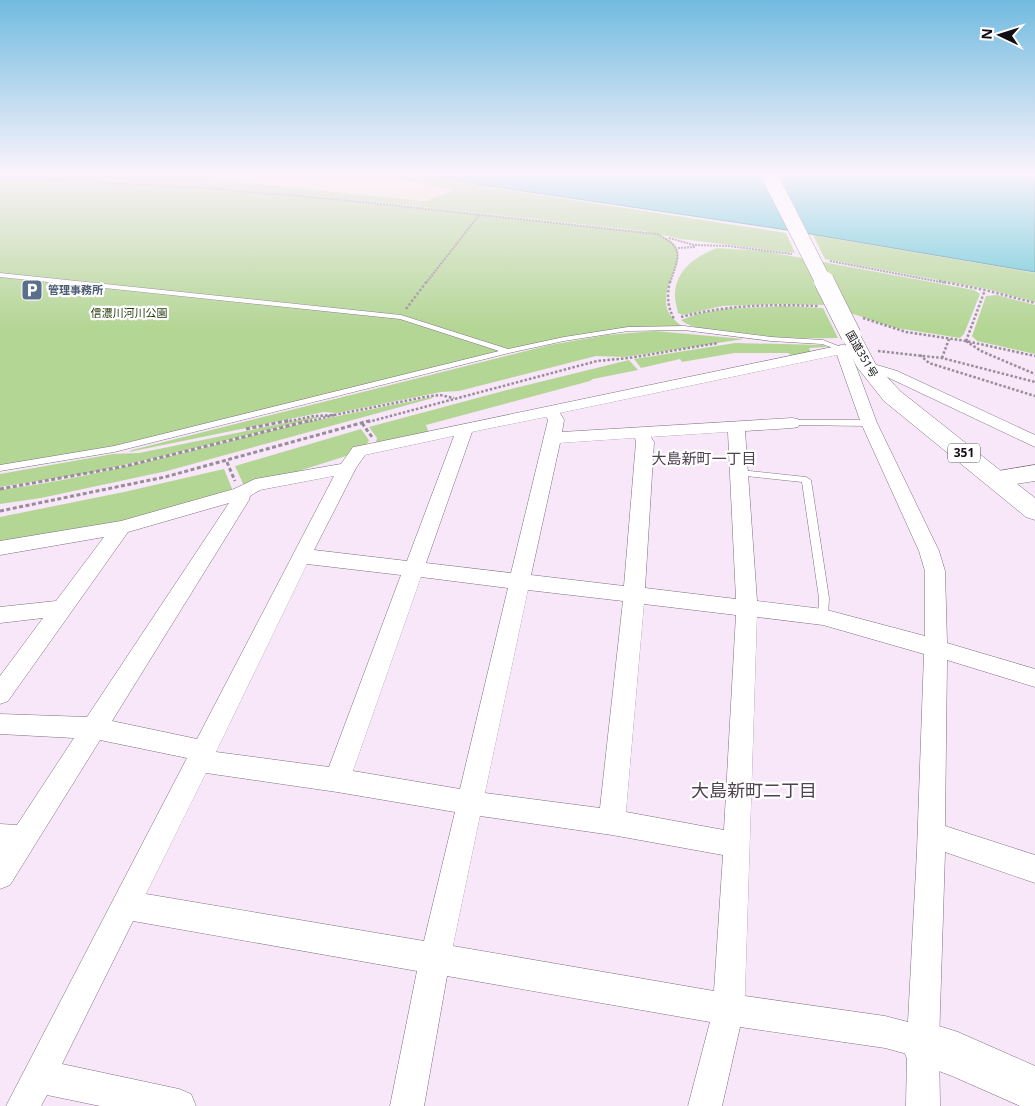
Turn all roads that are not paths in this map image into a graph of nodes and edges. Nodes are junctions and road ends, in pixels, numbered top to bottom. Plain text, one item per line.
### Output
1 (795, 225) edge
2 (0, 275) edge
3 (859, 350) junction
4 (508, 351) junction
5 (550, 410) junction
6 (792, 423) joint
7 (869, 423) junction
8 (736, 427) junction
9 (465, 429) junction
10 (641, 433) junction
11 (552, 438) junction
12 (1035, 442) edge
13 (0, 468) edge
14 (347, 468) junction
15 (740, 473) junction
16 (1035, 473) edge
17 (996, 480) junction
18 (241, 493) junction
19 (1035, 511) edge
20 (121, 527) junction
21 (0, 548) edge
22 (301, 556) junction
23 (413, 569) junction
24 (521, 581) junction
25 (634, 594) junction
26 (62, 608) junction
27 (747, 608) junction
28 (0, 615) edge
29 (823, 617) junction
30 (935, 648) junction
31 (1035, 678) edge
32 (0, 694) edge
33 (0, 724) edge
34 (94, 728) junction
35 (201, 756) junction
36 (337, 780) junction
37 (471, 803) junction
38 (612, 822) junction
39 (932, 835) junction
40 (12, 838) edge
41 (737, 845) junction
42 (1035, 869) edge
43 (0, 875) edge
44 (126, 905) junction
45 (435, 959) junction
46 (728, 1008) junction
47 (923, 1043) junction
48 (38, 1076) junction
49 (1035, 1089) edge
50 (23, 1106) edge
51 (180, 1106) edge
52 (407, 1106) edge
53 (706, 1106) edge
54 (923, 1106) edge

1 - 3 main road, 国道351号 / 351, bridge
2 - 4 lane
3 - 4 lane
3 - 5 street
3 - 7 street
3 - 12 street
3 - 17 main road, 国道351号 / 351
4 - 13 lane
5 - 9 street
5 - 11 street
6 - 7 lane
6 - 8 street
7 - 30 street
8 - 10 street
8 - 15 street
9 - 14 street
9 - 23 street
10 - 11 street
10 - 25 street
11 - 24 street
14 - 18 street
14 - 22 street
15 - 27 street
15 - 29 lane
16 - 17 main road
17 - 19 main road, 国道351号 / 351
18 - 20 street
18 - 34 street
20 - 21 street
20 - 26 street
22 - 23 street
22 - 35 street
23 - 24 street
23 - 36 street
24 - 25 street
24 - 37 street
25 - 27 street
25 - 38 street
26 - 28 street
26 - 32 street
27 - 29 street
27 - 41 street
29 - 30 street
30 - 31 street
30 - 39 street
33 - 34 street
34 - 35 street
34 - 40 street
35 - 36 street
35 - 44 street
36 - 37 street
37 - 38 street
37 - 45 street
38 - 41 street
39 - 42 street
39 - 47 street
40 - 43 street
41 - 46 street
44 - 45 street
44 - 48 street
45 - 46 street
45 - 52 street
46 - 47 street
46 - 53 street
47 - 49 main road
47 - 54 street
48 - 50 street
48 - 51 street

